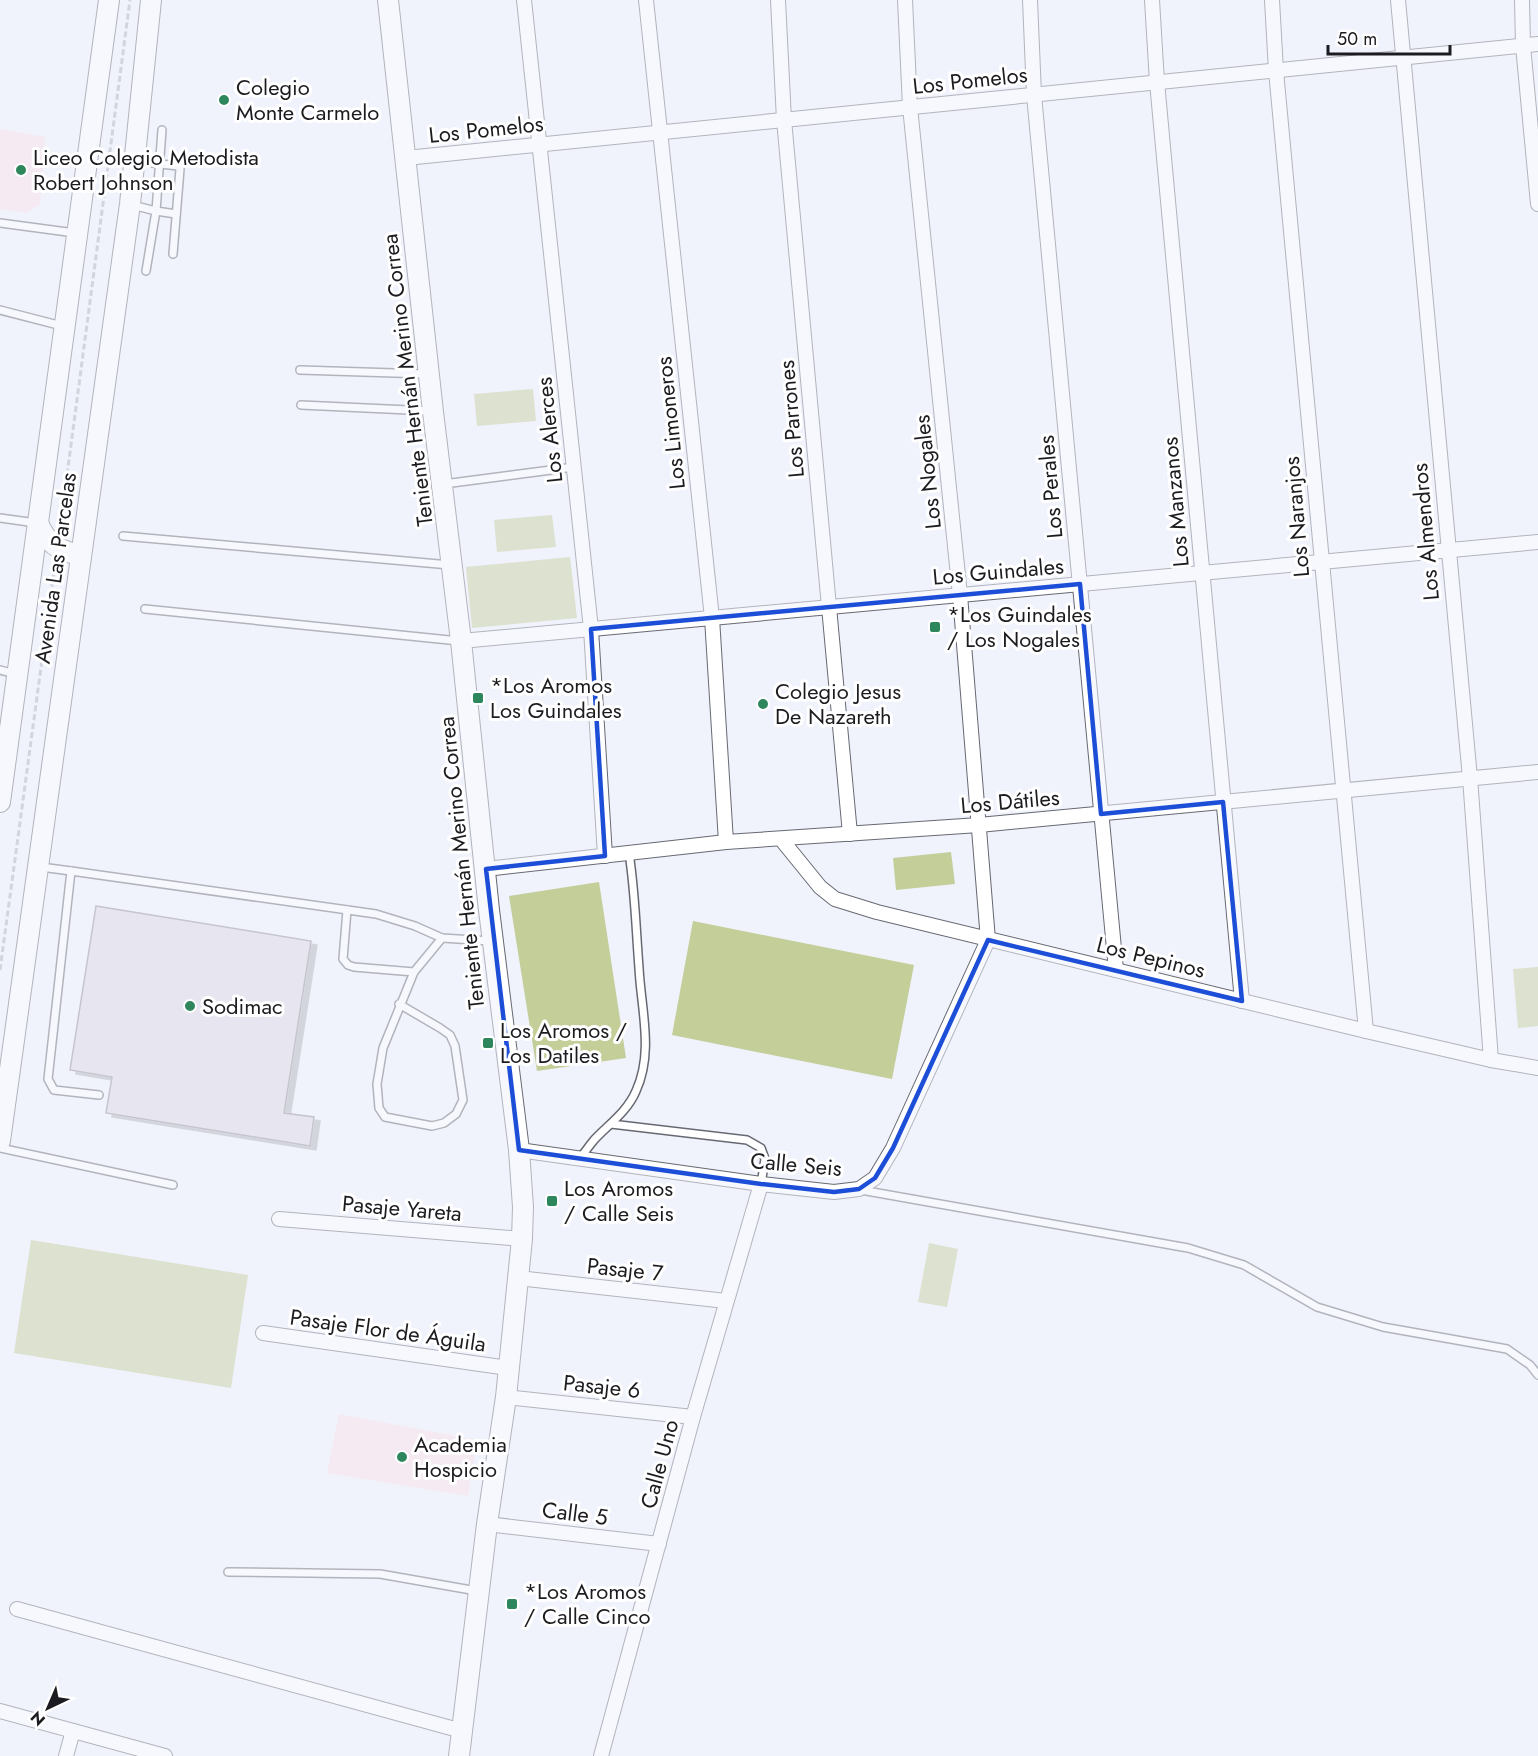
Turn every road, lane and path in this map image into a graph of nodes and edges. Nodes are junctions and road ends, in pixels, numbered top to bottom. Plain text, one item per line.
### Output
1 (109, 0) edge
2 (129, 0) edge
3 (151, 0) edge
4 (388, 0) edge
5 (524, 0) edge
6 (646, 0) edge
7 (778, 0) edge
8 (905, 0) edge
9 (1030, 0) edge
10 (1152, 0) edge
11 (1272, 0) edge
12 (1398, 0) edge
13 (1522, 0) edge
14 (1538, 44) edge
15 (1523, 46) junction
16 (1403, 58) junction
17 (1276, 71) junction
18 (1157, 82) junction
19 (1034, 95) junction
20 (910, 107) junction
21 (784, 120) junction
22 (162, 130) dead end
23 (660, 132) junction
24 (540, 144) junction
25 (405, 158) junction
26 (134, 161) junction
27 (160, 165) junction
28 (130, 204) junction
29 (1538, 204) edge
30 (156, 211) junction
31 (176, 214) junction
32 (0, 223) edge
33 (77, 233) junction
34 (173, 254) dead end
35 (146, 271) dead end
36 (0, 310) edge
37 (65, 327) junction
38 (300, 370) dead end
39 (430, 374) junction
40 (301, 405) dead end
41 (433, 412) junction
42 (574, 467) junction
43 (442, 484) junction
44 (0, 518) edge
45 (38, 523) junction
46 (123, 536) dead end
47 (1538, 542) edge
48 (57, 548) junction
49 (1448, 550) junction
50 (81, 555) junction
51 (1322, 562) junction
52 (452, 566) junction
53 (1202, 573) junction
54 (1080, 584) junction
55 (960, 596) junction
56 (829, 608) junction
57 (145, 609) dead end
58 (712, 618) junction
59 (591, 629) junction
60 (461, 641) junction
61 (9, 672) edge
62 (1538, 772) edge
63 (1470, 778) junction
64 (1343, 790) junction
65 (0, 802) edge
66 (1223, 802) junction
67 (1101, 814) junction
68 (979, 825) junction
69 (850, 834) junction
70 (781, 839) junction
71 (726, 842) junction
72 (628, 853) junction
73 (604, 856) junction
74 (39, 866) junction
75 (486, 869) junction
76 (72, 871) junction
77 (347, 910) junction
78 (442, 938) junction
79 (988, 939) junction
80 (493, 941) junction
81 (0, 970) edge
82 (1116, 970) junction
83 (414, 972) junction
84 (1242, 1001) junction
85 (399, 1004) junction
86 (1366, 1030) junction
87 (1491, 1060) junction
88 (1538, 1068) edge
89 (99, 1095) dead end
90 (610, 1124) junction
91 (0, 1141) edge
92 (0, 1148) edge
93 (519, 1150) junction
94 (580, 1158) junction
95 (761, 1184) junction
96 (173, 1185) dead end
97 (858, 1189) junction
98 (279, 1219) dead end
99 (522, 1239) junction
100 (518, 1278) junction
101 (726, 1301) junction
102 (262, 1333) dead end
103 (508, 1368) junction
104 (1538, 1375) edge
105 (506, 1397) junction
106 (693, 1416) junction
107 (487, 1524) junction
108 (659, 1544) junction
109 (228, 1572) dead end
110 (479, 1591) junction
111 (17, 1609) dead end
112 (0, 1711) edge
113 (73, 1731) junction
114 (462, 1731) junction
115 (142, 1753) edge
116 (66, 1756) edge
117 (165, 1756) edge
118 (459, 1756) edge
119 (601, 1756) edge

1 - 33 main road, Avenida Las Parcelas
2 - 48 path
3 - 26 main road, Avenida Las Parcelas
4 - 25 main road, Teniente Hernán Merino Correa
5 - 24 street, Los Alerces
6 - 23 street, Los Limoneros
7 - 21 street, Los Parrones
8 - 20 street, Los Nogales
9 - 19 street, Los Perales
10 - 18 street, Los Manzanos
11 - 17 street, Los Naranjos
12 - 16 street, Los Almendros
13 - 15 street
14 - 15 street, Los Pomelos
15 - 16 street, Los Pomelos
15 - 29 street
16 - 17 street, Los Pomelos
16 - 49 street, Los Almendros
17 - 18 street, Los Pomelos
17 - 51 street, Los Naranjos
18 - 19 street, Los Pomelos
18 - 53 street, Los Manzanos
19 - 20 street, Los Pomelos
19 - 54 street, Los Perales
20 - 21 street, Los Pomelos
20 - 55 street, Los Nogales
21 - 23 street, Los Pomelos
21 - 56 street, Los Parrones
22 - 27 lane
23 - 24 street, Los Pomelos
23 - 58 street, Los Limoneros
24 - 25 street, Los Pomelos
24 - 42 street, Los Alerces
25 - 39 main road, Teniente Hernán Merino Correa
26 - 27 lane
26 - 28 main road, Avenida Las Parcelas
27 - 30 lane
27 - 31 lane
28 - 30 lane
28 - 50 main road, Avenida Las Parcelas
30 - 31 lane
30 - 35 lane
31 - 34 lane
32 - 33 lane
33 - 37 main road, Avenida Las Parcelas
36 - 37 lane
37 - 45 main road, Avenida Las Parcelas
38 - 39 lane
39 - 41 main road, Teniente Hernán Merino Correa
40 - 41 lane
41 - 43 main road, Teniente Hernán Merino Correa
42 - 43 lane
42 - 59 street, Los Alerces
43 - 52 main road, Teniente Hernán Merino Correa
44 - 45 lane
45 - 48 main road
45 - 61 main road, Avenida Las Parcelas
46 - 52 lane
47 - 49 street, Los Guindales
48 - 50 main road
48 - 81 path
49 - 51 street, Los Guindales
49 - 63 street, Los Almendros
50 - 74 main road, Avenida Las Parcelas
51 - 53 street, Los Guindales
51 - 64 street, Los Naranjos
52 - 60 main road, Teniente Hernán Merino Correa
53 - 54 street, Los Guindales
53 - 66 street, Los Manzanos
54 - 55 street, Los Guindales
54 - 67 street, Los Perales
55 - 56 street, Los Guindales
55 - 68 street, Los Nogales
56 - 58 street, Los Guindales
56 - 69 street, Los Parrones
57 - 60 lane
58 - 59 street, Los Guindales
58 - 71 street, Los Limoneros
59 - 60 street, Los Guindales
59 - 73 street, Los Alerces
60 - 75 main road, Teniente Hernán Merino Correa
61 - 65 main road, Avenida Las Parcelas
62 - 63 street, Los Dátiles
63 - 64 street, Los Dátiles
63 - 87 street, Los Almendros
64 - 66 street, Los Dátiles
64 - 86 street, Los Naranjos
66 - 67 street, Los Dátiles
66 - 84 street, Los Manzanos
67 - 68 street, Los Dátiles
67 - 82 street, Los Perales
68 - 69 street, Los Dátiles
68 - 79 street, Los Nogales
69 - 70 street, Los Dátiles
70 - 71 street, Los Dátiles
70 - 79 street, Los Pepinos
71 - 72 street, Los Dátiles
72 - 73 street, Los Dátiles
72 - 90 lane
73 - 75 street, Los Dátiles
74 - 76 lane
74 - 91 main road, Avenida Las Parcelas
75 - 80 main road, Teniente Hernán Merino Correa
76 - 77 lane
76 - 89 lane
77 - 78 lane
77 - 83 lane
78 - 80 lane
78 - 83 lane
79 - 82 street, Los Pepinos
79 - 97 street, Calle Seis
80 - 93 main road, Teniente Hernán Merino Correa
82 - 84 street, Los Pepinos
83 - 85 lane
84 - 86 street, Los Pepinos
85 - 85 lane
86 - 87 street, Los Pepinos
87 - 88 street, Los Pepinos
90 - 94 lane
90 - 95 lane
92 - 96 lane
93 - 94 street, Calle Seis
93 - 99 main road, Teniente Hernán Merino Correa
94 - 95 street, Calle Seis
95 - 97 street, Calle Seis
95 - 101 street, Calle Uno
97 - 104 lane
98 - 99 street, Pasaje Yareta
99 - 100 main road, Teniente Hernán Merino Correa
100 - 101 street, Pasaje 7
100 - 103 main road, Teniente Hernán Merino Correa
101 - 106 street, Calle Uno
102 - 103 street, Pasaje Flor de Águila
103 - 105 main road, Teniente Hernán Merino Correa
105 - 106 street, Pasaje 6
105 - 107 main road, Teniente Hernán Merino Correa
106 - 108 street, Calle Uno
107 - 108 street, Calle 5
107 - 110 main road, Teniente Hernán Merino Correa
108 - 119 street, Calle Uno
109 - 110 lane
110 - 114 main road, Teniente Hernán Merino Correa
111 - 114 street
112 - 113 street
113 - 115 street
113 - 116 street
114 - 118 main road, Teniente Hernán Merino Correa
115 - 117 street

